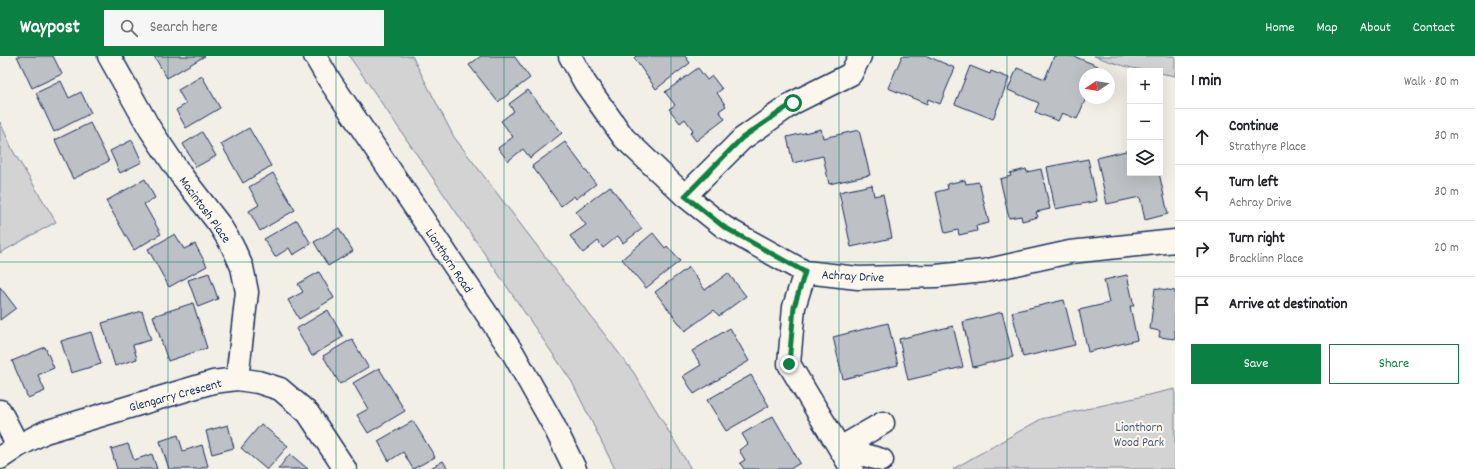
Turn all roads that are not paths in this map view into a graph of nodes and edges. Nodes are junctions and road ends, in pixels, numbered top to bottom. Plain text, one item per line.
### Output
1 (109, 56) edge
2 (315, 56) edge
3 (570, 56) edge
4 (860, 56) edge
5 (685, 196) junction
6 (1175, 241) edge
7 (805, 272) junction
8 (237, 379) junction
9 (0, 411) edge
10 (882, 423) dead end
11 (18, 446) junction
12 (840, 448) junction
13 (0, 458) edge
14 (882, 460) dead end
15 (345, 469) edge
16 (576, 469) edge
17 (852, 469) edge

1 - 8 street, Macintosh Place
2 - 16 street, Lionthorn Road
3 - 5 street, Achray Drive
4 - 5 street
5 - 7 street, Achray Drive
6 - 7 street, Achray Drive
7 - 12 street
8 - 11 street, Glengarry Crescent
8 - 15 street, Glengarry Crescent
9 - 11 street
10 - 12 street
11 - 13 street, Glengarry Crescent
12 - 14 street
12 - 17 street

